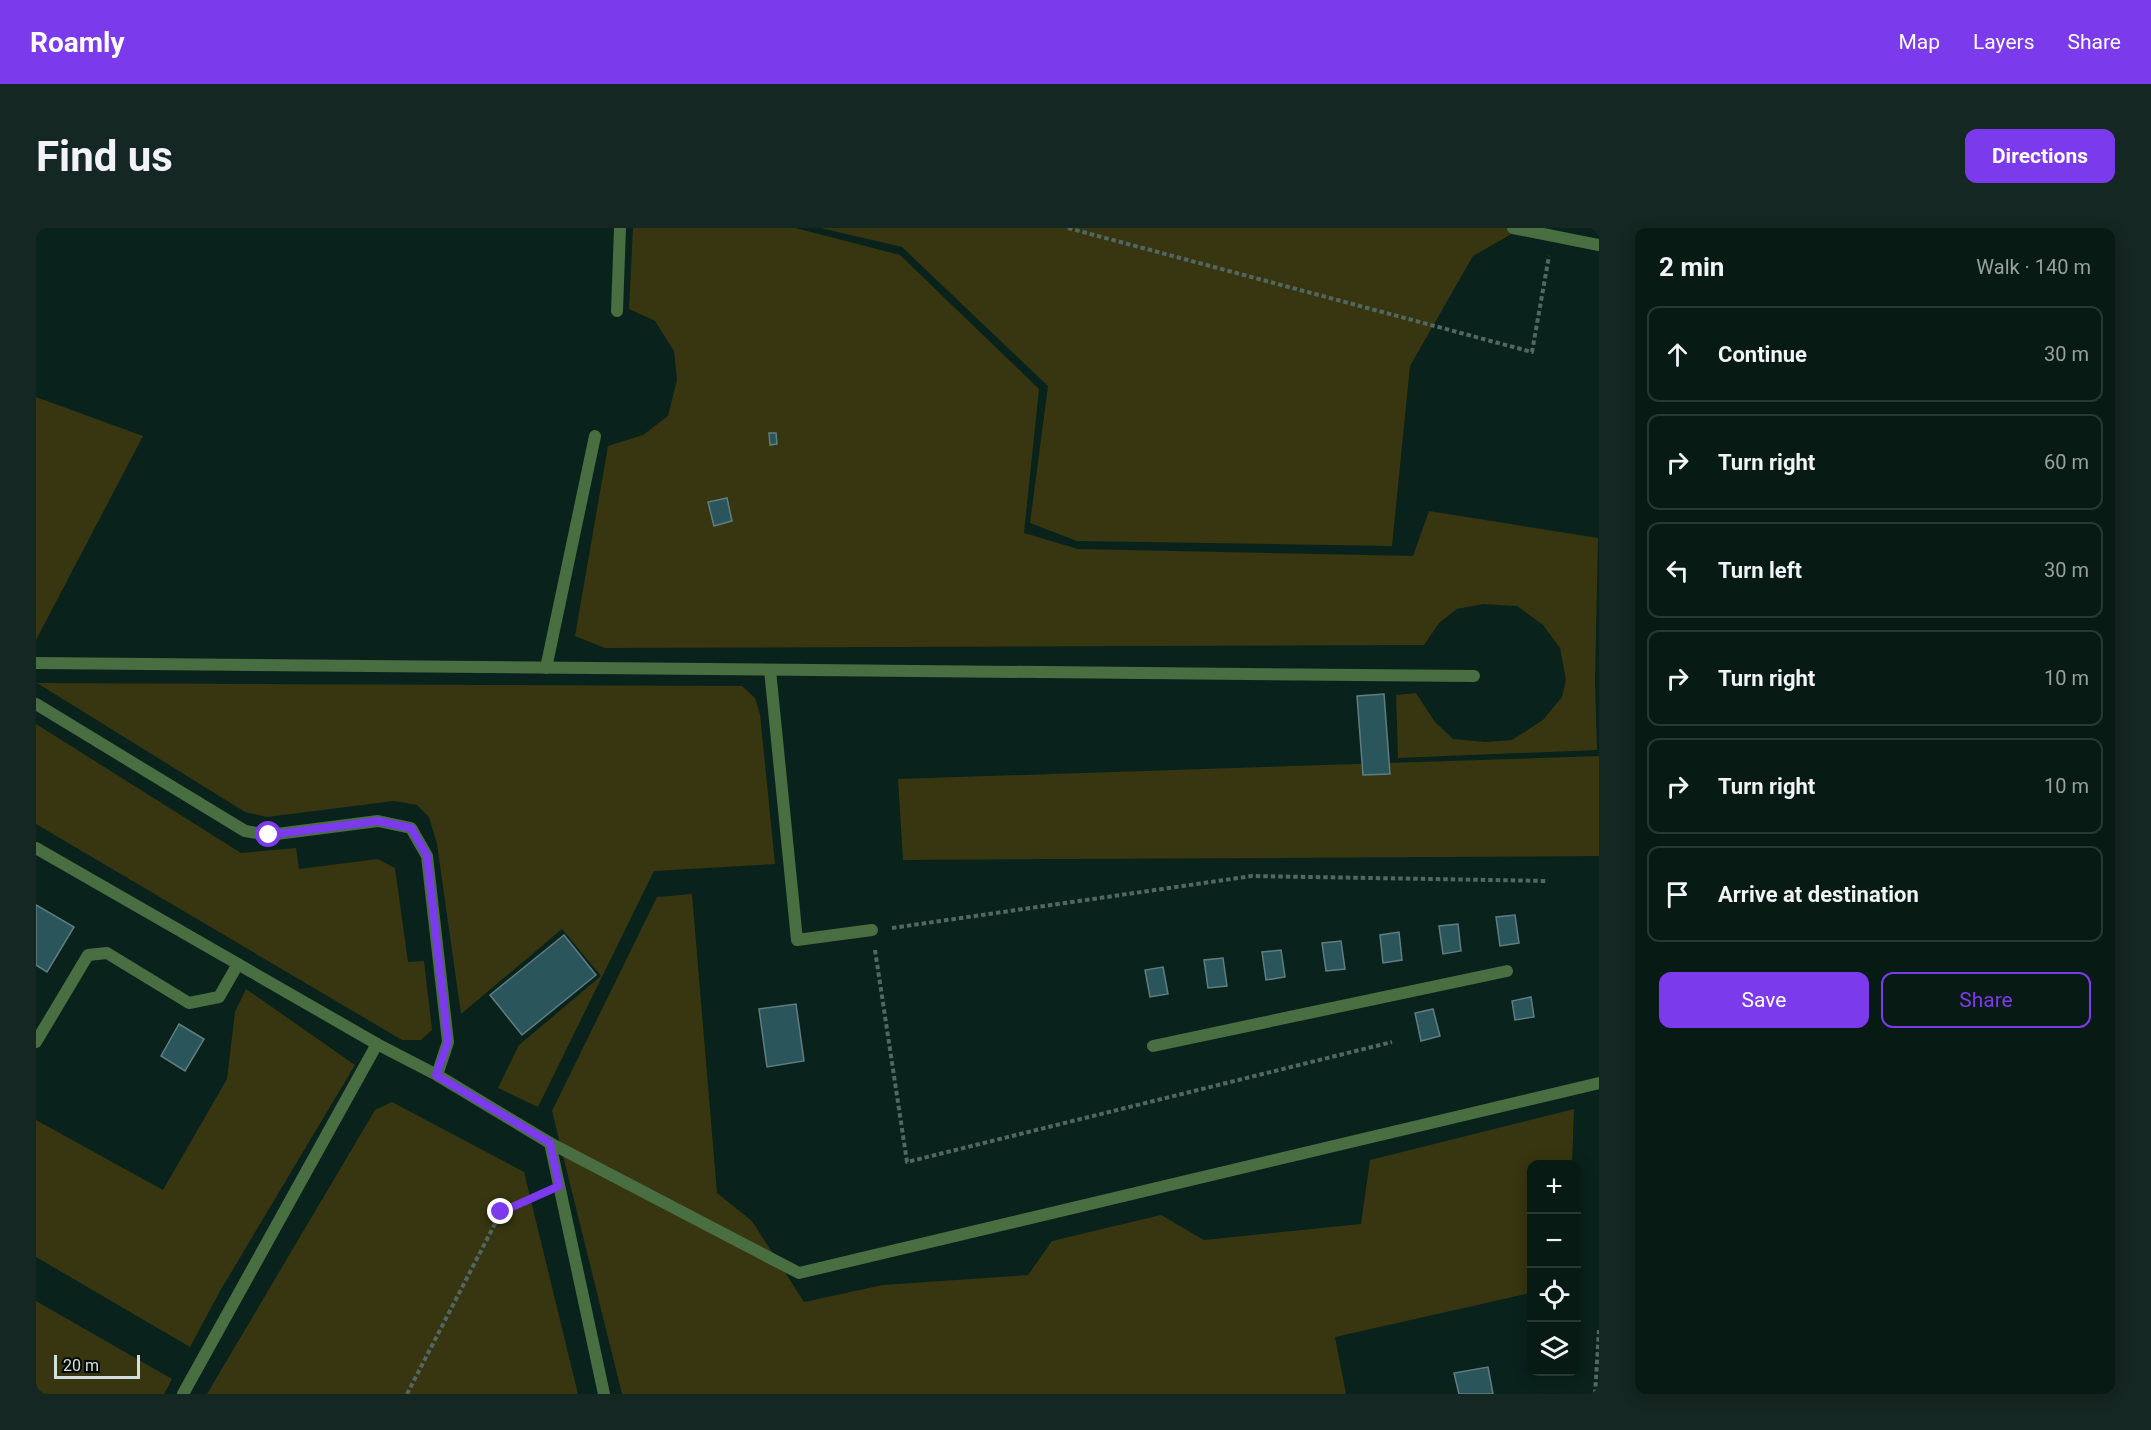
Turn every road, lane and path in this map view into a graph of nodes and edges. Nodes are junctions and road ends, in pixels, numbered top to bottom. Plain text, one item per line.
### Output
1 (620, 228) edge
2 (1068, 228) edge
3 (1513, 228) edge
4 (1552, 236) junction
5 (1599, 245) edge
6 (617, 311) dead end
7 (595, 436) dead end
8 (36, 663) edge
9 (546, 668) junction
10 (770, 670) junction
11 (1473, 676) dead end
12 (36, 704) edge
13 (36, 848) edge
14 (1548, 881) dead end
15 (872, 930) junction
16 (238, 964) junction
17 (1507, 971) dead end
18 (36, 1042) edge
19 (1392, 1042) dead end
20 (377, 1044) junction
21 (1153, 1046) dead end
22 (436, 1075) junction
23 (1599, 1083) edge
24 (550, 1143) junction
25 (559, 1186) junction
26 (1599, 1330) edge
27 (183, 1394) edge
28 (407, 1394) edge
29 (604, 1394) edge
30 (1595, 1394) edge

1 - 6 street
2 - 4 path
3 - 4 street
4 - 5 street
7 - 9 street
8 - 9 street
9 - 10 street
10 - 11 street
10 - 15 street
12 - 22 street
13 - 16 street
14 - 15 path
15 - 19 path
16 - 18 street
16 - 20 street
17 - 21 street
20 - 22 street
20 - 27 street
22 - 24 street
23 - 24 street
24 - 25 street
25 - 28 path
25 - 29 street
26 - 30 path

